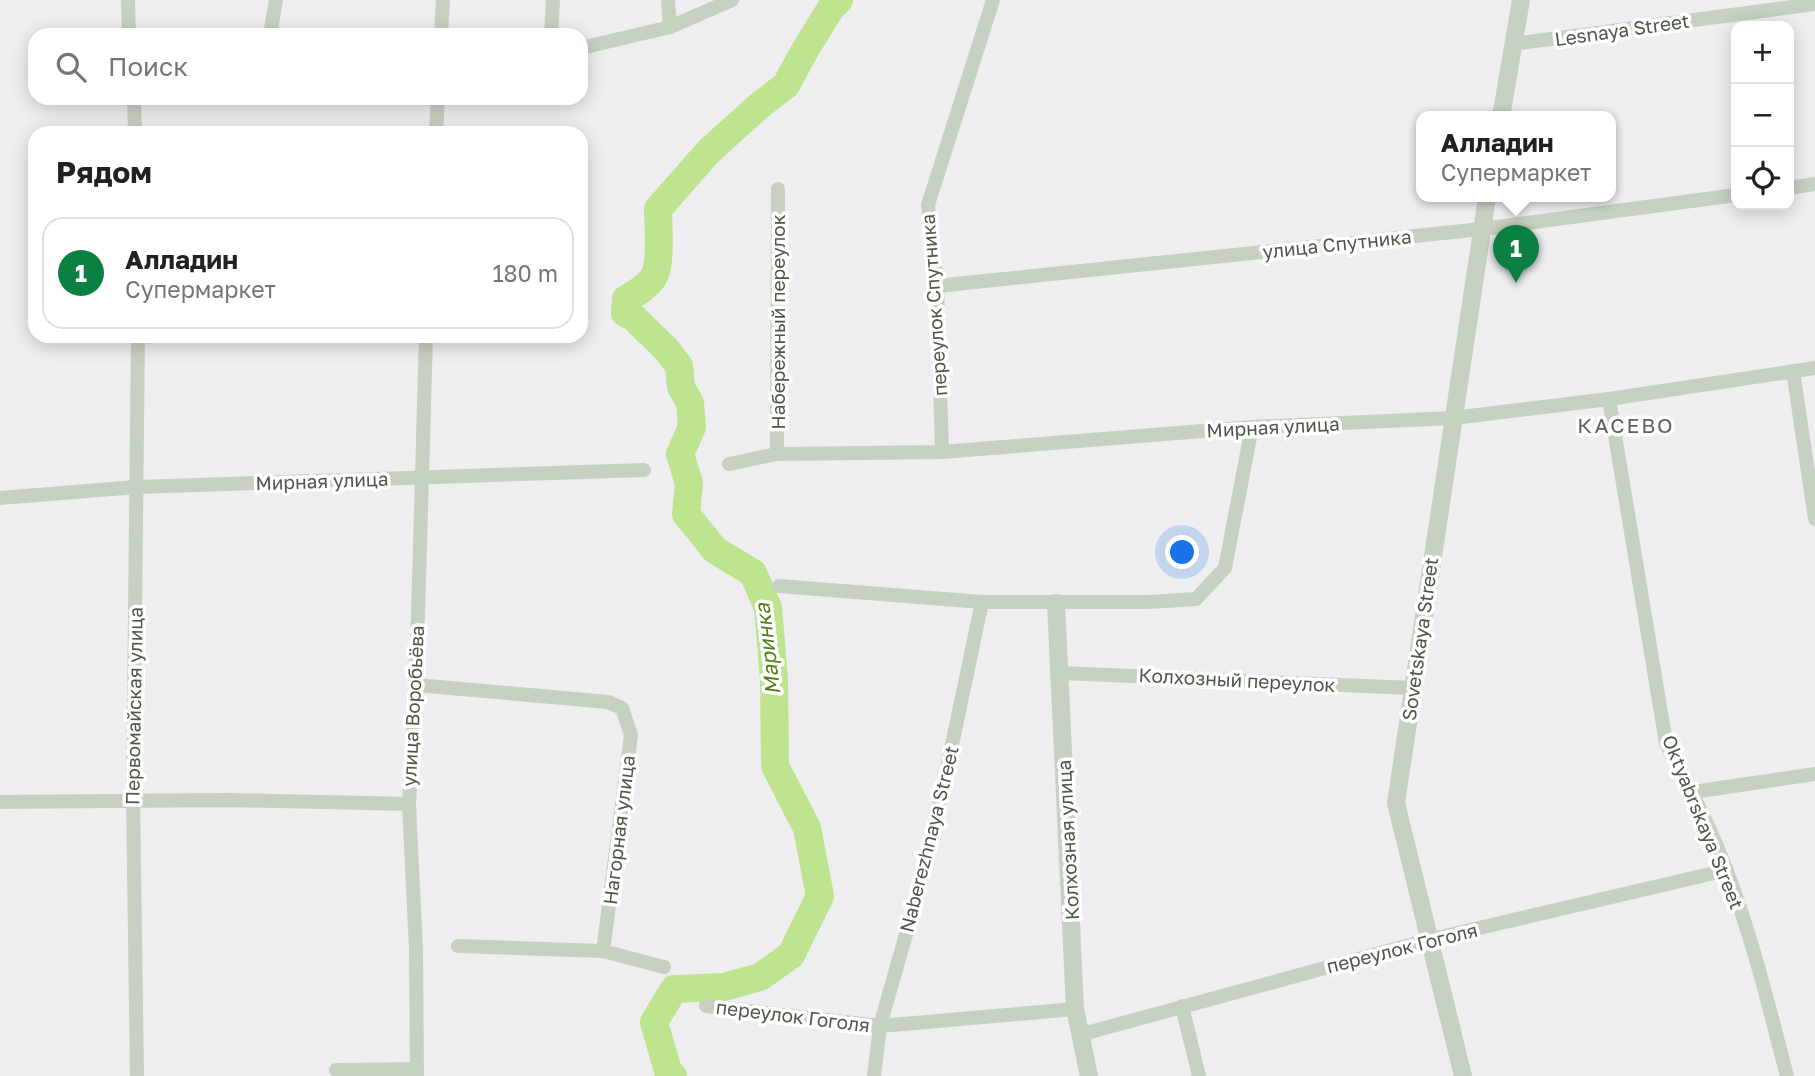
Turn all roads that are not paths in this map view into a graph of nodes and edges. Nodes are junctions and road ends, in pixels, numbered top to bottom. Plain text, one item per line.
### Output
1 (128, 0) edge
2 (276, 0) edge
3 (443, 0) edge
4 (553, 0) edge
5 (668, 0) edge
6 (732, 0) edge
7 (993, 0) edge
8 (1521, 0) edge
9 (1815, 4) edge
10 (670, 27) junction
11 (129, 28) edge
12 (271, 28) edge
13 (441, 28) edge
14 (551, 28) edge
15 (1513, 44) junction
16 (588, 46) edge
17 (134, 105) edge
18 (438, 105) edge
19 (1502, 111) edge
20 (135, 126) edge
21 (436, 126) edge
22 (1815, 184) edge
23 (1794, 187) edge
24 (778, 189) dead end
25 (1731, 196) edge
26 (1486, 202) edge
27 (1482, 229) junction
28 (937, 286) junction
29 (138, 343) edge
30 (426, 343) edge
31 (1815, 368) edge
32 (1793, 371) junction
33 (1609, 399) junction
34 (1453, 418) junction
35 (1252, 427) junction
36 (942, 452) junction
37 (777, 454) junction
38 (729, 464) dead end
39 (645, 470) dead end
40 (421, 478) junction
41 (137, 487) junction
42 (0, 498) edge
43 (1815, 519) edge
44 (779, 586) dead end
45 (982, 602) junction
46 (1056, 603) junction
47 (1060, 673) junction
48 (416, 685) junction
49 (1413, 688) junction
50 (1815, 774) edge
51 (1693, 792) junction
52 (133, 800) junction
53 (0, 802) edge
54 (409, 804) junction
55 (1727, 870) junction
56 (1428, 940) junction
57 (458, 946) dead end
58 (603, 951) junction
59 (664, 967) dead end
60 (706, 1006) dead end
61 (1182, 1006) junction
62 (1075, 1009) junction
63 (880, 1026) junction
64 (1079, 1035) junction
65 (336, 1070) dead end
66 (417, 1073) edge
67 (138, 1076) edge
68 (874, 1076) edge
69 (1089, 1076) edge
70 (1199, 1076) edge
71 (1463, 1076) edge
72 (1787, 1076) edge

1 - 11 street
2 - 12 street
3 - 13 street
4 - 14 street
5 - 10 street
6 - 10 street
7 - 28 street, переулок Спутника
8 - 15 street
9 - 15 street, Lesnaya Street
10 - 16 street
15 - 19 street
17 - 20 street
18 - 21 street
22 - 23 street
24 - 37 street, Набережный переулок
25 - 27 street, улица Спутника
26 - 27 street, Sovetskaya Street
27 - 28 street, улица Спутника
27 - 34 street, Sovetskaya Street
28 - 36 street, переулок Спутника
29 - 41 street, Первомайская улица
30 - 40 street, улица Воробьёва
31 - 32 street, Мирная улица
32 - 33 street, Мирная улица
32 - 43 street
33 - 34 street, Мирная улица
33 - 51 street, Oktyabrskaya Street
34 - 35 street, Мирная улица
34 - 49 street, Sovetskaya Street
35 - 36 street, Мирная улица
35 - 46 street
36 - 37 street, Мирная улица
37 - 38 street, Мирная улица
39 - 40 street, Мирная улица
40 - 41 street, Мирная улица
40 - 48 street, улица Воробьёва
41 - 42 street, Мирная улица
41 - 52 street, Первомайская улица
44 - 45 street
45 - 46 street
45 - 63 street, Naberezhnaya Street
46 - 47 street, Колхозная улица
47 - 49 street, Колхозный переулок
47 - 62 street, Колхозная улица
48 - 54 street, улица Воробьёва
48 - 58 street, Нагорная улица
49 - 56 street, Sovetskaya Street
50 - 51 street
51 - 55 street, Oktyabrskaya Street
52 - 53 street
52 - 54 street
52 - 67 street, Первомайская улица
54 - 66 street, улица Воробьёва
55 - 56 street, переулок Гоголя
55 - 72 street, Oktyabrskaya Street
56 - 61 street, переулок Гоголя
56 - 71 street, Sovetskaya Street
57 - 58 street
58 - 59 street
60 - 63 street, переулок Гоголя
61 - 64 street, переулок Гоголя
61 - 70 street
62 - 63 street, переулок Гоголя
62 - 64 street, Колхозная улица
63 - 68 street, Naberezhnaya Street
64 - 69 street, Колхозная улица
65 - 66 street

